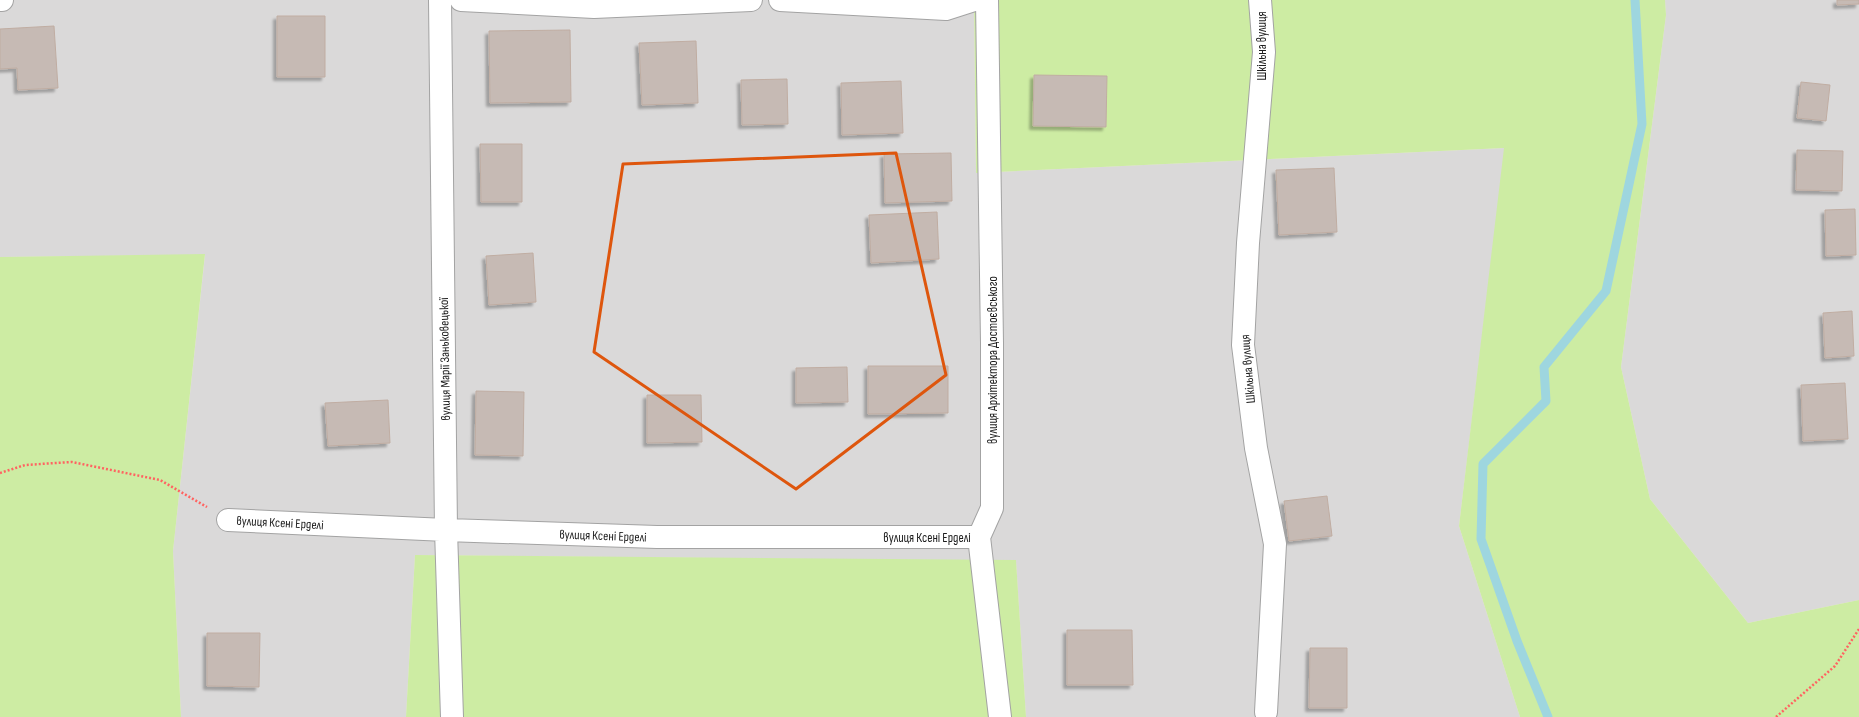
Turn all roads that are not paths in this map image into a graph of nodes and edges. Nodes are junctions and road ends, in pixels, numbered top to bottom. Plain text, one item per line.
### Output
1 (440, 0) edge
2 (461, 0) edge
3 (752, 0) edge
4 (780, 0) edge
5 (974, 0) edge
6 (987, 0) edge
7 (1260, 0) edge
8 (228, 520) road end
9 (446, 530) junction
10 (979, 537) junction
11 (1266, 712) dead end
12 (452, 717) edge
13 (1000, 717) edge

1 - 9 street, вулиця Марії Заньковецької
2 - 3 street
4 - 5 street
6 - 10 street, вулиця Архітектора Достоєвського
7 - 11 street, Шкільна вулиця
8 - 9 street, вулиця Ксені Ерделі
9 - 10 street, вулиця Ксені Ерделі
9 - 12 street, вулиця Марії Заньковецької
10 - 13 street

